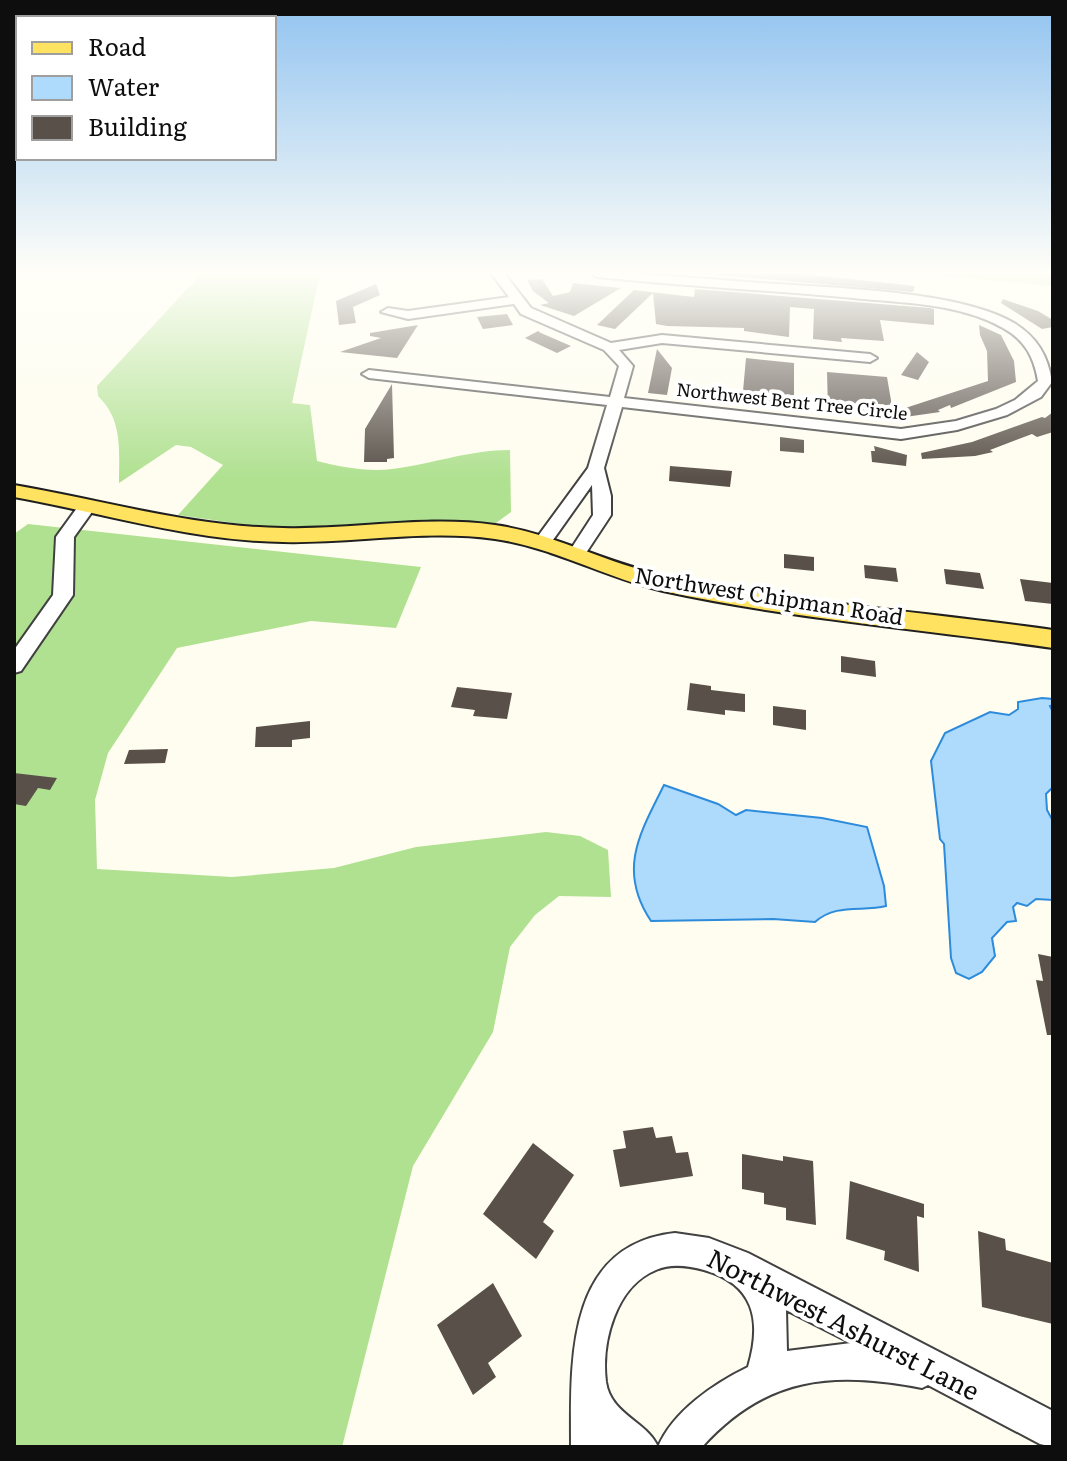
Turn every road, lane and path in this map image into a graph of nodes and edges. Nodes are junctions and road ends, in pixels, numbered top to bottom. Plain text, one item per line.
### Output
1 (595, 341) edge
2 (648, 341) edge
3 (686, 341) edge
4 (1030, 341) edge
5 (609, 347) junction
6 (870, 358) dead end
7 (1048, 373) edge
8 (369, 374) dead end
9 (616, 402) junction
10 (596, 468) junction
11 (14, 491) edge
12 (88, 505) junction
13 (542, 543) junction
14 (576, 555) junction
15 (1053, 639) edge
16 (14, 666) edge
17 (749, 1273) junction
18 (944, 1375) junction
19 (590, 1376) junction
20 (762, 1378) junction
21 (1053, 1431) edge
22 (675, 1446) edge
23 (590, 1447) edge
24 (639, 1447) edge

1 - 5 street
2 - 5 street
3 - 6 street
4 - 7 street, Northwest Bent Tree Circle
5 - 9 street
7 - 9 street, Northwest Bent Tree Circle
8 - 9 street, Northwest Bent Tree Circle
9 - 10 street
10 - 13 street
10 - 14 street
11 - 12 main road, Northwest Chipman Road
12 - 13 main road, Northwest Chipman Road
12 - 16 street
13 - 14 main road, Northwest Chipman Road
14 - 15 main road, Northwest Chipman Road
17 - 18 street, Northwest Ashurst Lane
17 - 19 street, Northwest Ashurst Lane
17 - 20 street
18 - 20 street
18 - 21 street, Northwest Ashurst Lane
19 - 23 street, Northwest Ashurst Lane
19 - 24 street
20 - 22 street

